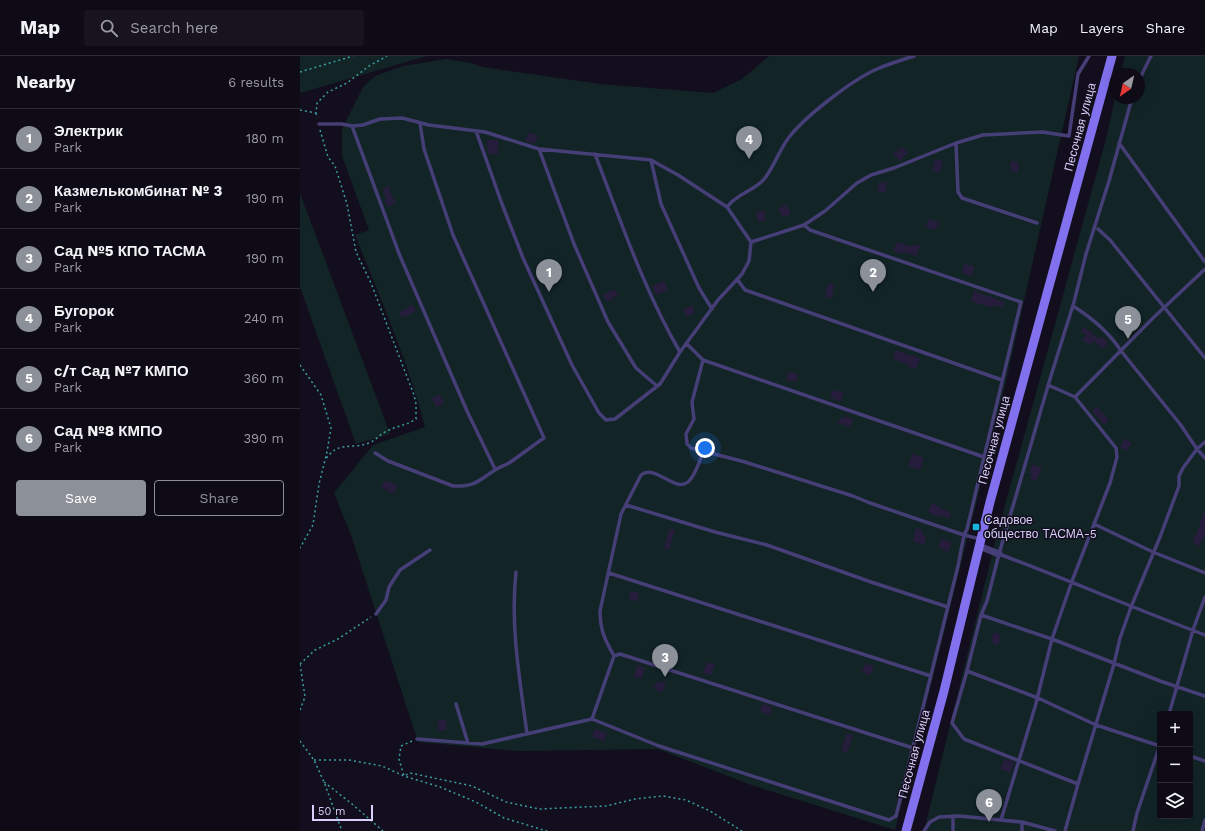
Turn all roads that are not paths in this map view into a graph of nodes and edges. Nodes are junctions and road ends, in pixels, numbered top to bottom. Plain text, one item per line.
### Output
1 (914, 56) edge
2 (1089, 56) edge
3 (1112, 56) edge
4 (1151, 56) edge
5 (1145, 68) edge
6 (1130, 104) edge
7 (420, 122) junction
8 (319, 124) road end
9 (352, 126) junction
10 (476, 131) junction
11 (956, 143) junction
12 (1119, 143) junction
13 (539, 149) junction
14 (595, 154) junction
15 (651, 160) junction
16 (727, 207) junction
17 (1038, 223) dead end
18 (804, 225) junction
19 (1098, 229) dead end
20 (751, 242) junction
21 (1205, 262) edge
22 (1205, 269) edge
23 (738, 279) junction
24 (1073, 306) junction
25 (1164, 308) junction
26 (712, 309) junction
27 (687, 344) junction
28 (1121, 351) junction
29 (680, 352) junction
30 (1205, 358) edge
31 (703, 360) junction
32 (1002, 380) junction
33 (1048, 385) junction
34 (657, 386) junction
35 (1075, 397) junction
36 (1205, 442) edge
37 (1197, 449) junction
38 (704, 452) junction
39 (375, 453) dead end
40 (984, 457) junction
41 (1205, 458) edge
42 (495, 469) junction
43 (626, 505) junction
44 (1094, 524) junction
45 (964, 535) junction
46 (980, 543) junction
47 (430, 550) dead end
48 (1153, 552) junction
49 (999, 554) junction
50 (516, 572) dead end
51 (608, 573) junction
52 (1205, 573) edge
53 (1072, 581) junction
54 (1205, 597) edge
55 (948, 607) junction
56 (1131, 607) junction
57 (376, 614) road end
58 (981, 615) junction
59 (1193, 630) junction
60 (1205, 635) edge
61 (1052, 639) junction
62 (614, 656) junction
63 (1114, 664) junction
64 (967, 671) junction
65 (931, 676) junction
66 (1176, 687) junction
67 (1205, 696) edge
68 (1038, 698) junction
69 (456, 704) dead end
70 (1170, 711) edge
71 (592, 719) junction
72 (1096, 725) junction
73 (527, 734) junction
74 (417, 740) road end
75 (468, 743) junction
76 (1157, 745) edge
77 (1160, 747) edge
78 (913, 748) junction
79 (1193, 757) edge
80 (1019, 761) junction
81 (1205, 761) edge
82 (1078, 784) junction
83 (953, 816) junction
84 (1001, 820) junction
85 (1205, 820) edge
86 (1022, 822) junction
87 (906, 831) edge
88 (924, 831) edge
89 (953, 831) edge
90 (1022, 831) edge
91 (1055, 831) edge
92 (1066, 831) edge
93 (1133, 831) edge
94 (1202, 831) edge

1 - 16 lane
2 - 11 lane
3 - 46 main road, Песочная улица
4 - 5 lane
6 - 12 lane
7 - 9 lane
7 - 10 lane
7 - 42 lane
8 - 9 lane
9 - 42 lane
10 - 13 lane
10 - 34 lane
11 - 17 lane
11 - 18 lane
12 - 21 lane
12 - 24 lane
13 - 14 lane
13 - 34 lane
14 - 15 lane
14 - 29 lane
15 - 16 lane
15 - 26 lane
16 - 20 lane
18 - 20 lane
18 - 32 lane
19 - 25 lane
20 - 23 lane
22 - 25 lane
23 - 26 lane
23 - 32 lane
24 - 28 lane
24 - 33 lane
25 - 28 lane
25 - 30 lane
26 - 27 lane
27 - 29 lane
27 - 31 lane
28 - 35 lane
28 - 37 lane
29 - 34 lane
31 - 38 lane
31 - 40 lane
32 - 40 lane
33 - 35 lane
33 - 49 lane
35 - 44 lane
36 - 37 lane
37 - 41 lane
37 - 48 lane
38 - 43 lane
38 - 45 lane
39 - 42 lane
40 - 45 lane
43 - 51 lane
43 - 55 lane
44 - 48 lane
44 - 53 lane
45 - 46 lane
45 - 55 lane
46 - 49 street
46 - 87 main road, Песочная улица
47 - 57 lane
48 - 52 lane
48 - 56 lane
49 - 53 lane
49 - 58 lane
50 - 73 lane
51 - 62 lane
51 - 65 lane
53 - 56 lane
53 - 61 lane
54 - 59 lane
55 - 65 lane
56 - 59 lane
56 - 63 lane
58 - 61 lane
58 - 64 lane
59 - 60 lane
59 - 66 lane
61 - 63 lane
61 - 68 lane
62 - 71 lane
62 - 78 lane
63 - 66 lane
63 - 72 lane
64 - 68 lane
64 - 80 lane
65 - 78 lane
66 - 67 lane
66 - 70 lane
68 - 72 lane
68 - 80 lane
69 - 75 lane
71 - 73 lane
71 - 78 lane
72 - 76 lane
72 - 82 lane
73 - 75 lane
74 - 75 lane
77 - 93 lane
79 - 81 lane
80 - 82 lane
80 - 84 lane
82 - 92 lane
83 - 84 lane
83 - 88 lane
83 - 89 lane
84 - 86 lane
85 - 94 lane
86 - 90 lane
86 - 91 lane

